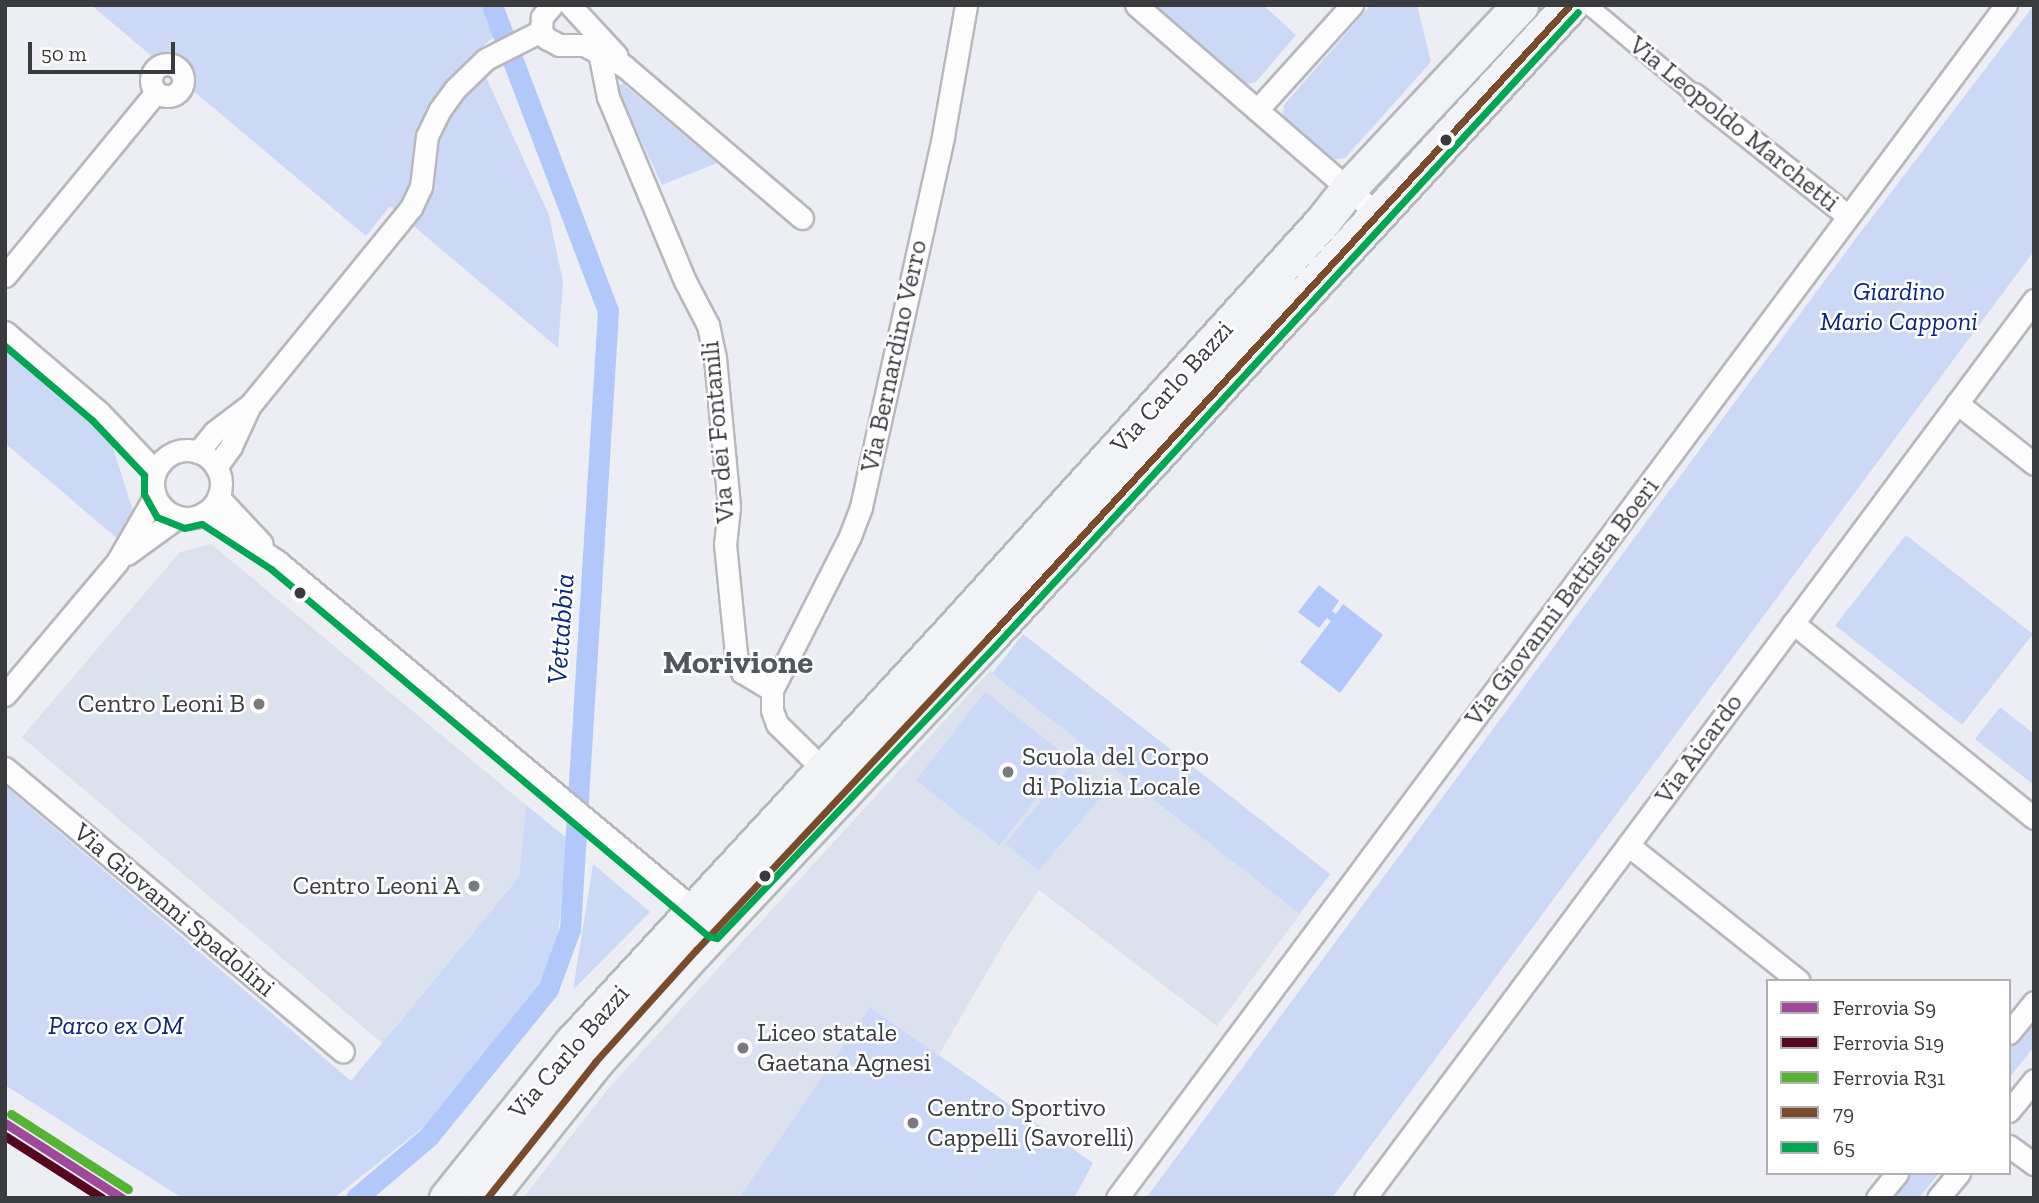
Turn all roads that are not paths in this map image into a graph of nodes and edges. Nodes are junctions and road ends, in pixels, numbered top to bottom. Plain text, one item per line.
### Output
1 (966, 5) edge
2 (1136, 5) edge
3 (1352, 5) edge
4 (1520, 5) edge
5 (1570, 5) edge
6 (1588, 5) edge
7 (2007, 5) edge
8 (551, 6) edge
9 (575, 12) edge
10 (537, 33) junction
11 (567, 44) junction
12 (599, 52) junction
13 (624, 66) junction
14 (156, 92) dead end
15 (1694, 94) joint
16 (1257, 110) junction
17 (1348, 189) junction
18 (1377, 214) junction
19 (1849, 216) junction
20 (802, 218) dead end
21 (5, 276) edge
22 (2034, 300) edge
23 (5, 332) edge
24 (1957, 403) junction
25 (251, 404) junction
26 (99, 412) junction
27 (198, 452) junction
28 (172, 453) junction
29 (2034, 464) edge
30 (216, 467) junction
31 (155, 471) junction
32 (155, 496) junction
33 (211, 505) junction
34 (178, 517) junction
35 (117, 562) junction
36 (1793, 623) junction
37 (772, 691) junction
38 (5, 695) edge
39 (5, 768) edge
40 (834, 779) junction
41 (2034, 818) edge
42 (1628, 845) junction
43 (705, 919) junction
44 (1796, 979) edge
45 (2034, 1002) edge
46 (2011, 1031) edge
47 (343, 1052) dead end
48 (2034, 1080) edge
49 (2011, 1109) edge
50 (2011, 1147) edge
51 (2034, 1164) edge
52 (1895, 1175) edge
53 (1957, 1175) edge
54 (447, 1198) edge
55 (487, 1198) edge
56 (1117, 1198) edge
57 (1365, 1198) edge
58 (1877, 1198) edge
59 (1938, 1198) edge

1 - 37 street, Via Bernardino Verro
2 - 16 street
3 - 16 street
4 - 17 main road, Via Carlo Bazzi
5 - 18 main road, Via Carlo Bazzi
6 - 15 street, Via Leopoldo Marchetti
7 - 19 street, Via Giovanni Battista Boeri
8 - 10 street
9 - 11 street
9 - 13 street
10 - 11 street
10 - 25 street
11 - 12 street
12 - 13 street
12 - 37 street, Via dei Fontanili
13 - 20 street
14 - 21 street
15 - 19 street, Via Leopoldo Marchetti
16 - 17 street
17 - 18 street
17 - 40 main road, Via Carlo Bazzi
18 - 40 main road, Via Carlo Bazzi
19 - 56 street, Via Giovanni Battista Boeri
22 - 24 street, Via Aicardo
23 - 26 street
24 - 29 street
24 - 36 street, Via Aicardo
25 - 27 street
25 - 30 street
26 - 28 street
26 - 31 street
27 - 28 street
27 - 30 street
28 - 31 street
30 - 33 street
31 - 32 street
32 - 34 street
32 - 35 street
33 - 34 street
33 - 43 street
34 - 35 street
35 - 38 street
36 - 41 street
36 - 42 street, Via Aicardo
37 - 40 street
39 - 47 street, Via Giovanni Spadolini
40 - 43 main road, Via Carlo Bazzi
42 - 44 street
42 - 57 street, Via Aicardo
43 - 54 main road, Via Carlo Bazzi
43 - 55 main road, Via Carlo Bazzi
45 - 46 street
48 - 49 street
50 - 51 street
52 - 58 street
53 - 59 street

